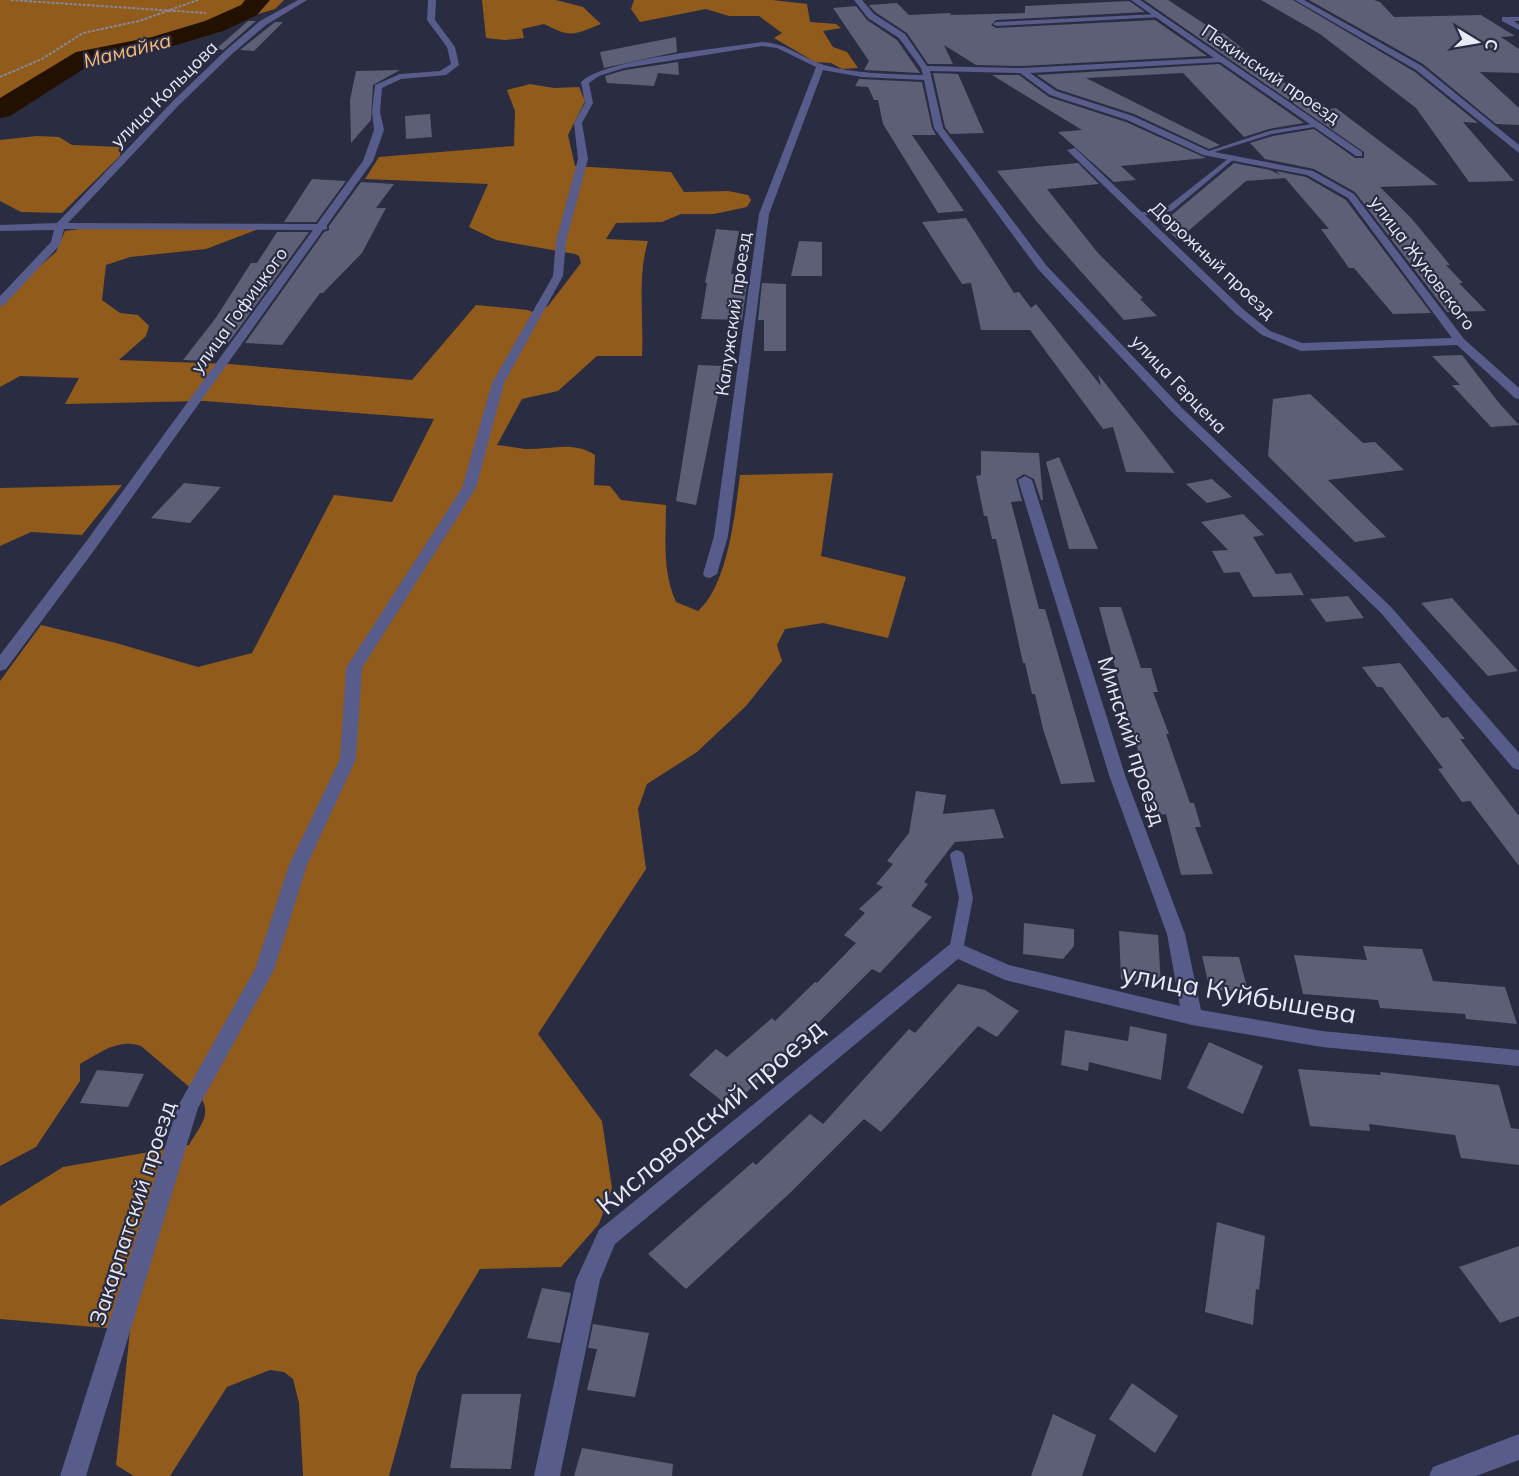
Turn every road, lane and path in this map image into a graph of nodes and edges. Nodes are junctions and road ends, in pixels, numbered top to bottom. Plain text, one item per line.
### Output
1 (11, 0) edge
2 (198, 0) edge
3 (303, 0) edge
4 (432, 0) edge
5 (858, 0) edge
6 (1135, 0) edge
7 (1299, 0) edge
8 (166, 10) junction
9 (206, 13) dead end
10 (1158, 16) junction
11 (1519, 19) edge
12 (996, 24) dead end
13 (1519, 28) edge
14 (1219, 60) junction
15 (820, 67) junction
16 (1022, 71) junction
17 (926, 73) junction
18 (0, 77) edge
19 (1318, 125) junction
20 (1072, 150) dead end
21 (1519, 150) edge
22 (1206, 153) junction
23 (1359, 154) dead end
24 (1231, 159) junction
25 (1139, 214) junction
26 (60, 226) junction
27 (323, 226) junction
28 (0, 228) edge
29 (0, 303) edge
30 (1460, 341) junction
31 (1519, 395) edge
32 (1025, 480) dead end
33 (710, 574) dead end
34 (0, 666) edge
35 (1519, 764) edge
36 (957, 855) dead end
37 (956, 950) junction
38 (1192, 1017) junction
39 (1519, 1058) edge
40 (1519, 1447) edge
41 (73, 1476) edge
42 (547, 1476) edge
43 (1442, 1476) edge

1 - 8 path
2 - 8 path
3 - 26 street, улица Кольцова
4 - 27 street, улица Гофицкого
5 - 17 street, улица Герцена
6 - 10 street, Пекинский проезд
7 - 21 street
8 - 9 path
8 - 18 path
10 - 12 lane
10 - 14 street, Пекинский проезд
11 - 13 street
14 - 16 street
14 - 19 street, Пекинский проезд
15 - 17 street
15 - 33 street, Калужский проезд
15 - 41 street, Закарпатский проезд
16 - 17 street
16 - 22 street, улица Жуковского
17 - 35 street, улица Герцена
19 - 22 lane
19 - 23 street, Пекинский проезд
20 - 25 street, Дорожный проезд
22 - 24 street, улица Жуковского
24 - 25 lane
24 - 30 street, улица Жуковского
25 - 30 street, Дорожный проезд
26 - 27 street
26 - 28 street
26 - 29 street, улица Кольцова
27 - 34 street, улица Гофицкого
30 - 31 street, улица Жуковского
32 - 38 street, Минский проезд
36 - 37 lane
37 - 38 street, улица Куйбышева
37 - 42 street, Кисловодский проезд
38 - 39 street, улица Куйбышева
40 - 43 street

